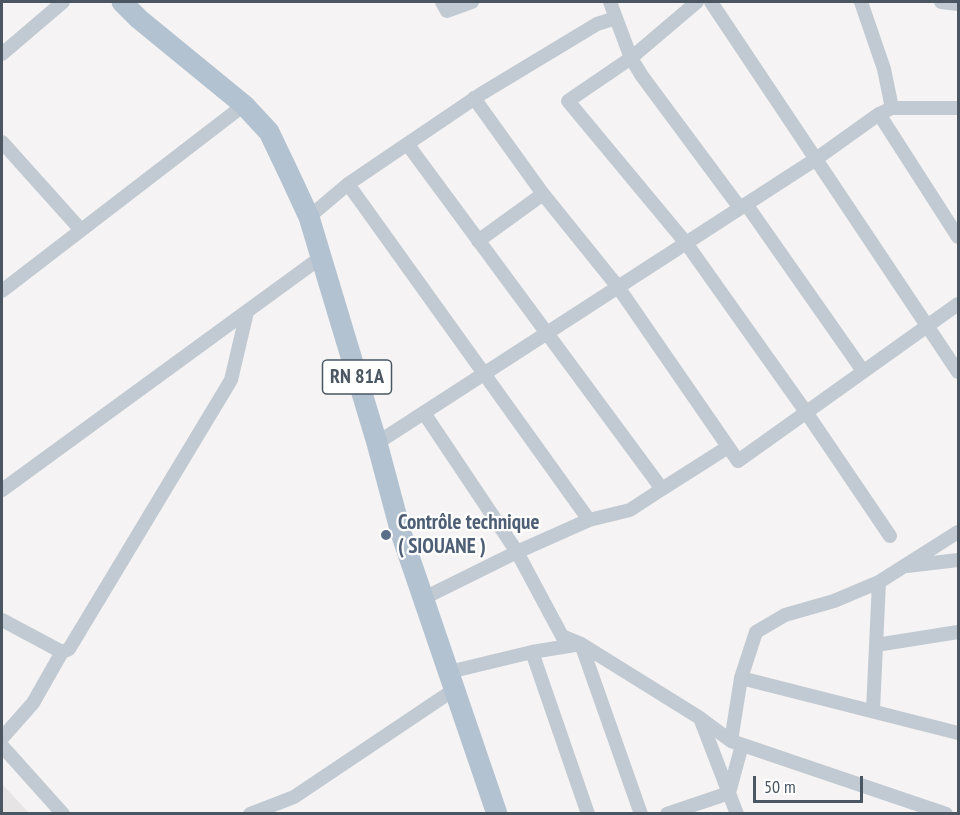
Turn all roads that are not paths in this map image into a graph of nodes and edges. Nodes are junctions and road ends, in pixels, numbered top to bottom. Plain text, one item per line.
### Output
1 (63, 2) edge
2 (122, 2) edge
3 (442, 2) edge
4 (472, 2) edge
5 (610, 2) edge
6 (697, 2) edge
7 (711, 2) edge
8 (861, 2) edge
9 (941, 2) edge
10 (958, 4) edge
11 (616, 18) junction
12 (2, 54) edge
13 (631, 58) junction
14 (474, 98) junction
15 (244, 105) junction
16 (892, 108) junction
17 (958, 108) edge
18 (879, 114) junction
19 (2, 142) edge
20 (408, 145) junction
21 (816, 159) junction
22 (348, 184) junction
23 (543, 194) junction
24 (743, 206) junction
25 (309, 217) junction
26 (81, 230) junction
27 (958, 237) edge
28 (478, 241) junction
29 (686, 243) junction
30 (320, 258) junction
31 (618, 287) junction
32 (2, 291) edge
33 (958, 304) edge
34 (247, 312) junction
35 (927, 326) junction
36 (546, 334) junction
37 (863, 371) junction
38 (958, 372) edge
39 (483, 375) junction
40 (806, 412) junction
41 (424, 413) junction
42 (378, 443) junction
43 (728, 447) junction
44 (662, 489) junction
45 (2, 490) edge
46 (589, 520) junction
47 (958, 532) edge
48 (890, 536) dead end
49 (517, 552) junction
50 (958, 560) edge
51 (900, 567) junction
52 (879, 582) junction
53 (424, 598) junction
54 (2, 620) edge
55 (958, 632) edge
56 (581, 644) junction
57 (876, 645) junction
58 (62, 652) junction
59 (532, 652) junction
60 (741, 678) junction
61 (452, 681) junction
62 (873, 710) junction
63 (700, 718) junction
64 (958, 733) edge
65 (2, 738) edge
66 (737, 743) junction
67 (2, 746) edge
68 (729, 793) junction
69 (63, 813) edge
70 (250, 813) edge
71 (497, 813) edge
72 (588, 813) edge
73 (641, 813) edge
74 (667, 813) edge
75 (736, 813) edge
76 (946, 813) edge

1 - 12 street
2 - 15 main road, RN 81A
3 - 4 street
5 - 11 street
6 - 13 street
7 - 21 street
8 - 16 street
9 - 10 street
11 - 13 street
11 - 14 street
13 - 24 street
13 - 29 street
14 - 20 street
14 - 23 street
15 - 25 main road, RN 81A
15 - 26 street
16 - 17 street
16 - 18 street
18 - 21 street
18 - 27 street
19 - 26 street
20 - 22 street
20 - 28 street
21 - 24 street
21 - 35 street
22 - 25 street
22 - 39 street
23 - 28 street
23 - 31 street
24 - 29 street
24 - 37 street
25 - 30 main road, RN 81A
26 - 32 street
28 - 36 street
29 - 31 street
29 - 40 street
30 - 34 street
30 - 42 main road, RN 81A
31 - 36 street
31 - 43 street
33 - 35 street
34 - 45 street
34 - 58 street
35 - 37 street
35 - 38 street
36 - 39 street
36 - 44 street
37 - 40 street
39 - 41 street
39 - 46 street
40 - 43 street
40 - 48 street
41 - 42 street
41 - 49 street
42 - 53 main road, RN 81A
43 - 44 street
44 - 46 street
46 - 49 street
47 - 51 street
49 - 53 street
49 - 56 street
50 - 51 street
51 - 52 street
52 - 57 street
52 - 60 street
53 - 61 main road, RN 81A
54 - 58 street
55 - 57 street
56 - 59 street
56 - 63 street
56 - 73 street
57 - 62 street
58 - 65 street
59 - 61 street
59 - 72 street
60 - 62 street
60 - 66 street
61 - 70 street
61 - 71 main road, RN 81A
62 - 64 street
63 - 66 street
63 - 68 street
66 - 68 street
66 - 76 street
67 - 69 street
68 - 74 street
68 - 75 street

